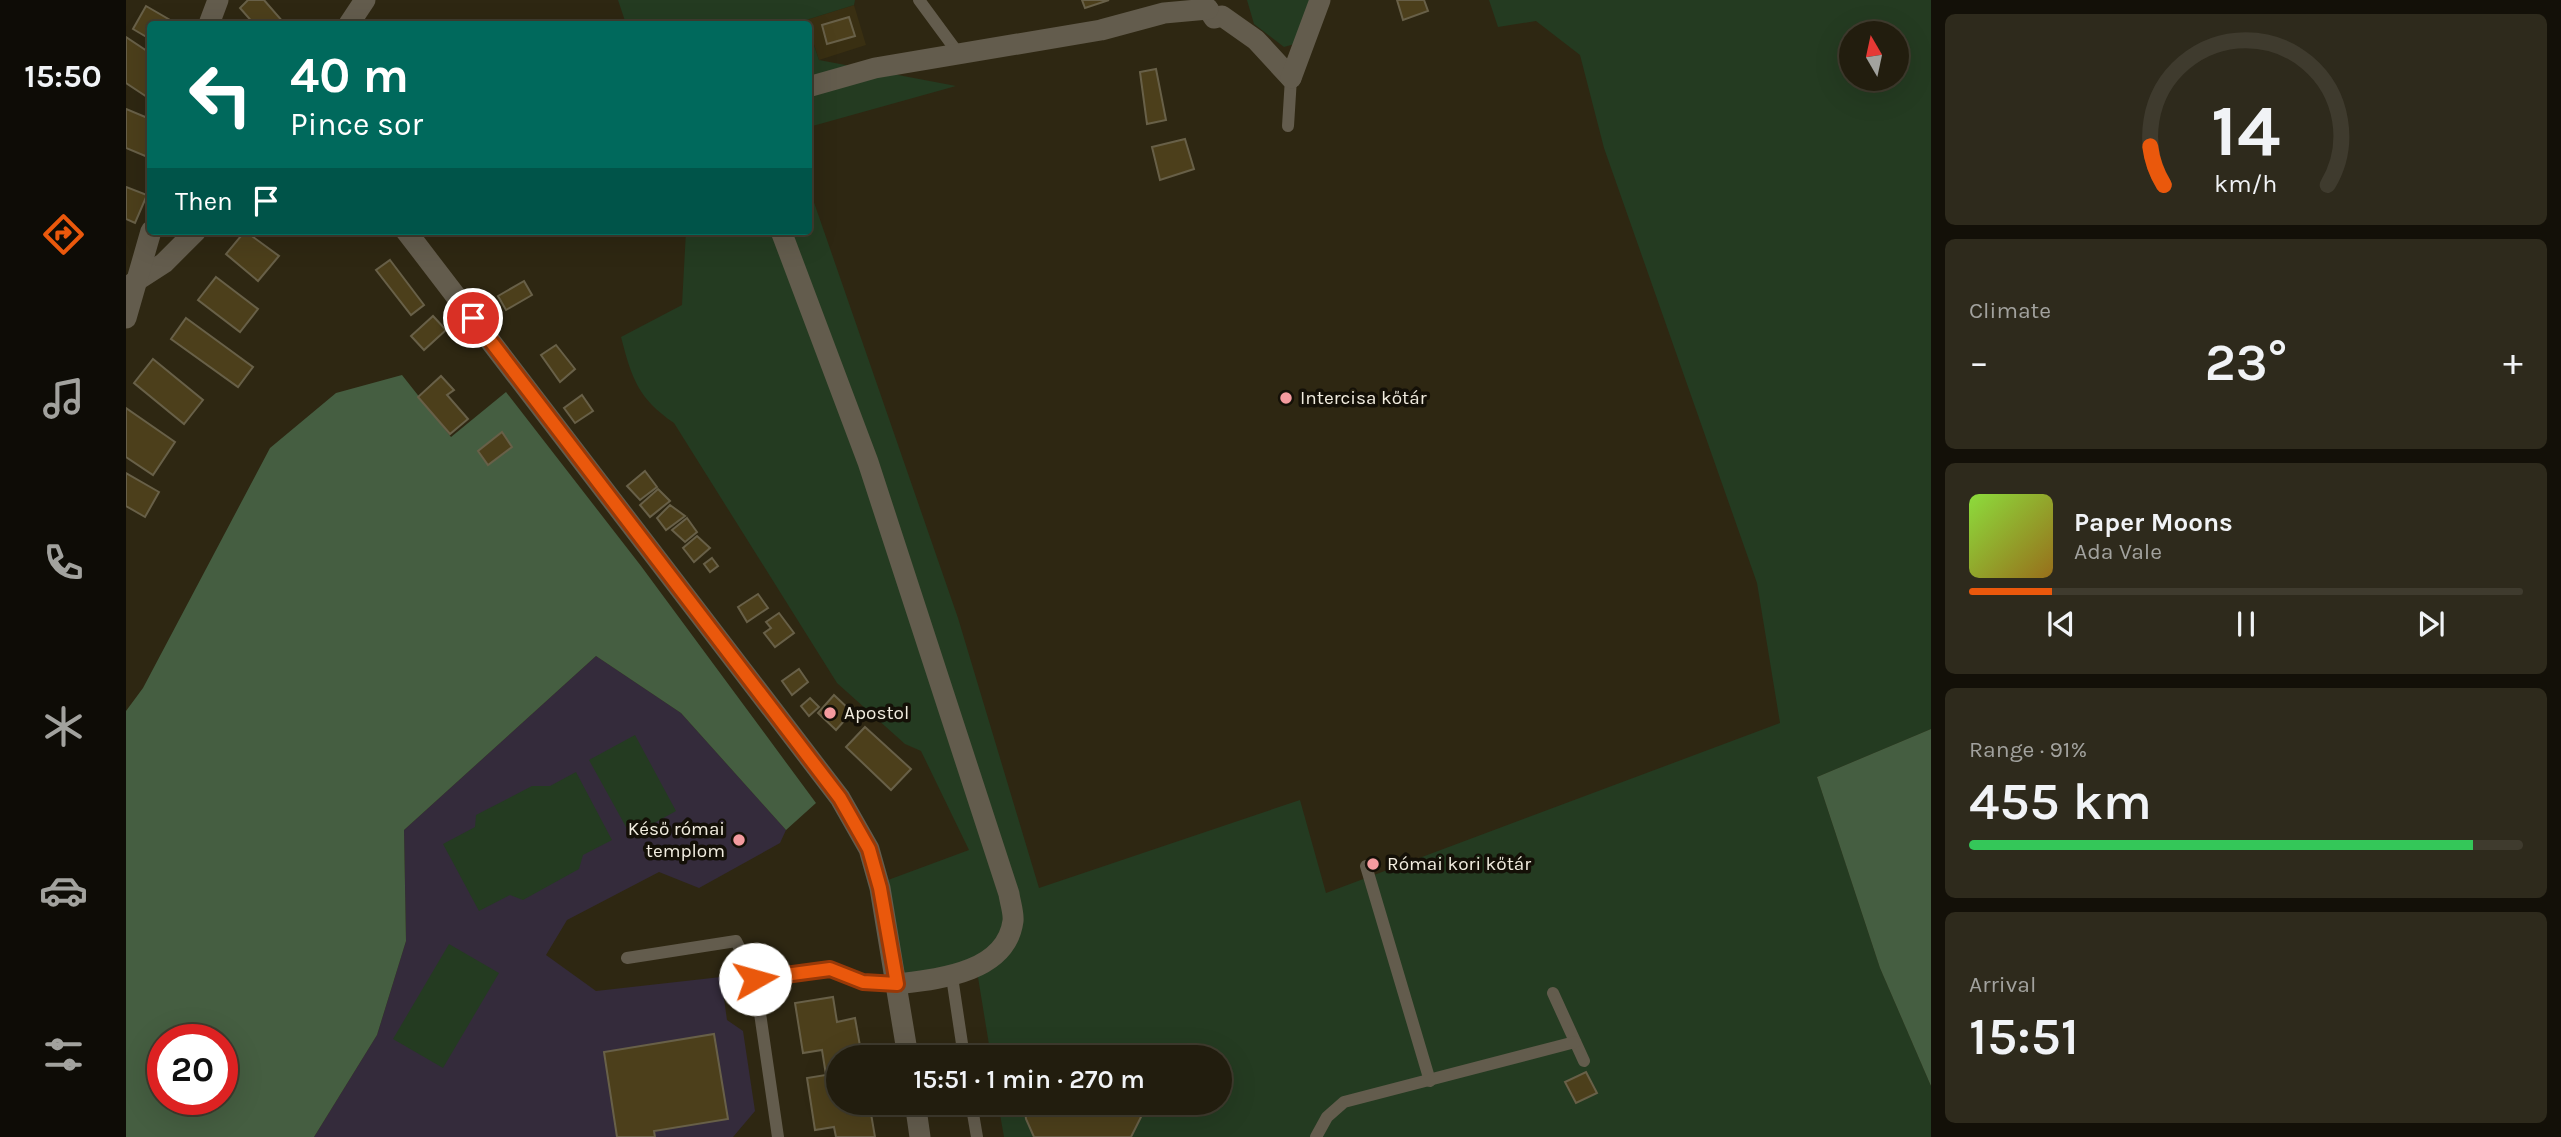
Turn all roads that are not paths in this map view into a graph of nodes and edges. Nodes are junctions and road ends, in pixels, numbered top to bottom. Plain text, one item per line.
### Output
1 (218, 0) edge
2 (365, 0) edge
3 (919, 0) edge
4 (1320, 0) edge
5 (1213, 7) edge
6 (210, 21) edge
7 (351, 21) edge
8 (958, 53) junction
9 (1291, 78) junction
10 (812, 86) edge
11 (1287, 126) dead end
12 (150, 235) edge
13 (192, 235) edge
14 (409, 235) edge
15 (783, 235) edge
16 (132, 284) edge
17 (126, 318) edge
18 (1366, 866) dead end
19 (627, 958) dead end
20 (952, 977) junction
21 (755, 979) junction
22 (897, 984) junction
23 (1553, 993) dead end
24 (1576, 1042) junction
25 (906, 1045) edge
26 (962, 1045) edge
27 (1584, 1061) dead end
28 (1430, 1081) junction
29 (917, 1115) edge
30 (973, 1115) edge
31 (778, 1137) edge
32 (920, 1137) edge
33 (977, 1137) edge
34 (1316, 1137) edge

1 - 6 street
2 - 7 street
3 - 8 lane
4 - 9 street
5 - 8 street
5 - 9 street
8 - 10 street
9 - 11 lane
12 - 16 street
13 - 16 street
14 - 22 street
15 - 20 street
16 - 17 street
18 - 28 lane
19 - 21 lane
20 - 22 street
20 - 26 lane
21 - 22 lane
21 - 31 lane
22 - 25 street
23 - 24 lane
24 - 27 lane
24 - 28 lane
28 - 34 lane
29 - 32 street
30 - 33 lane

